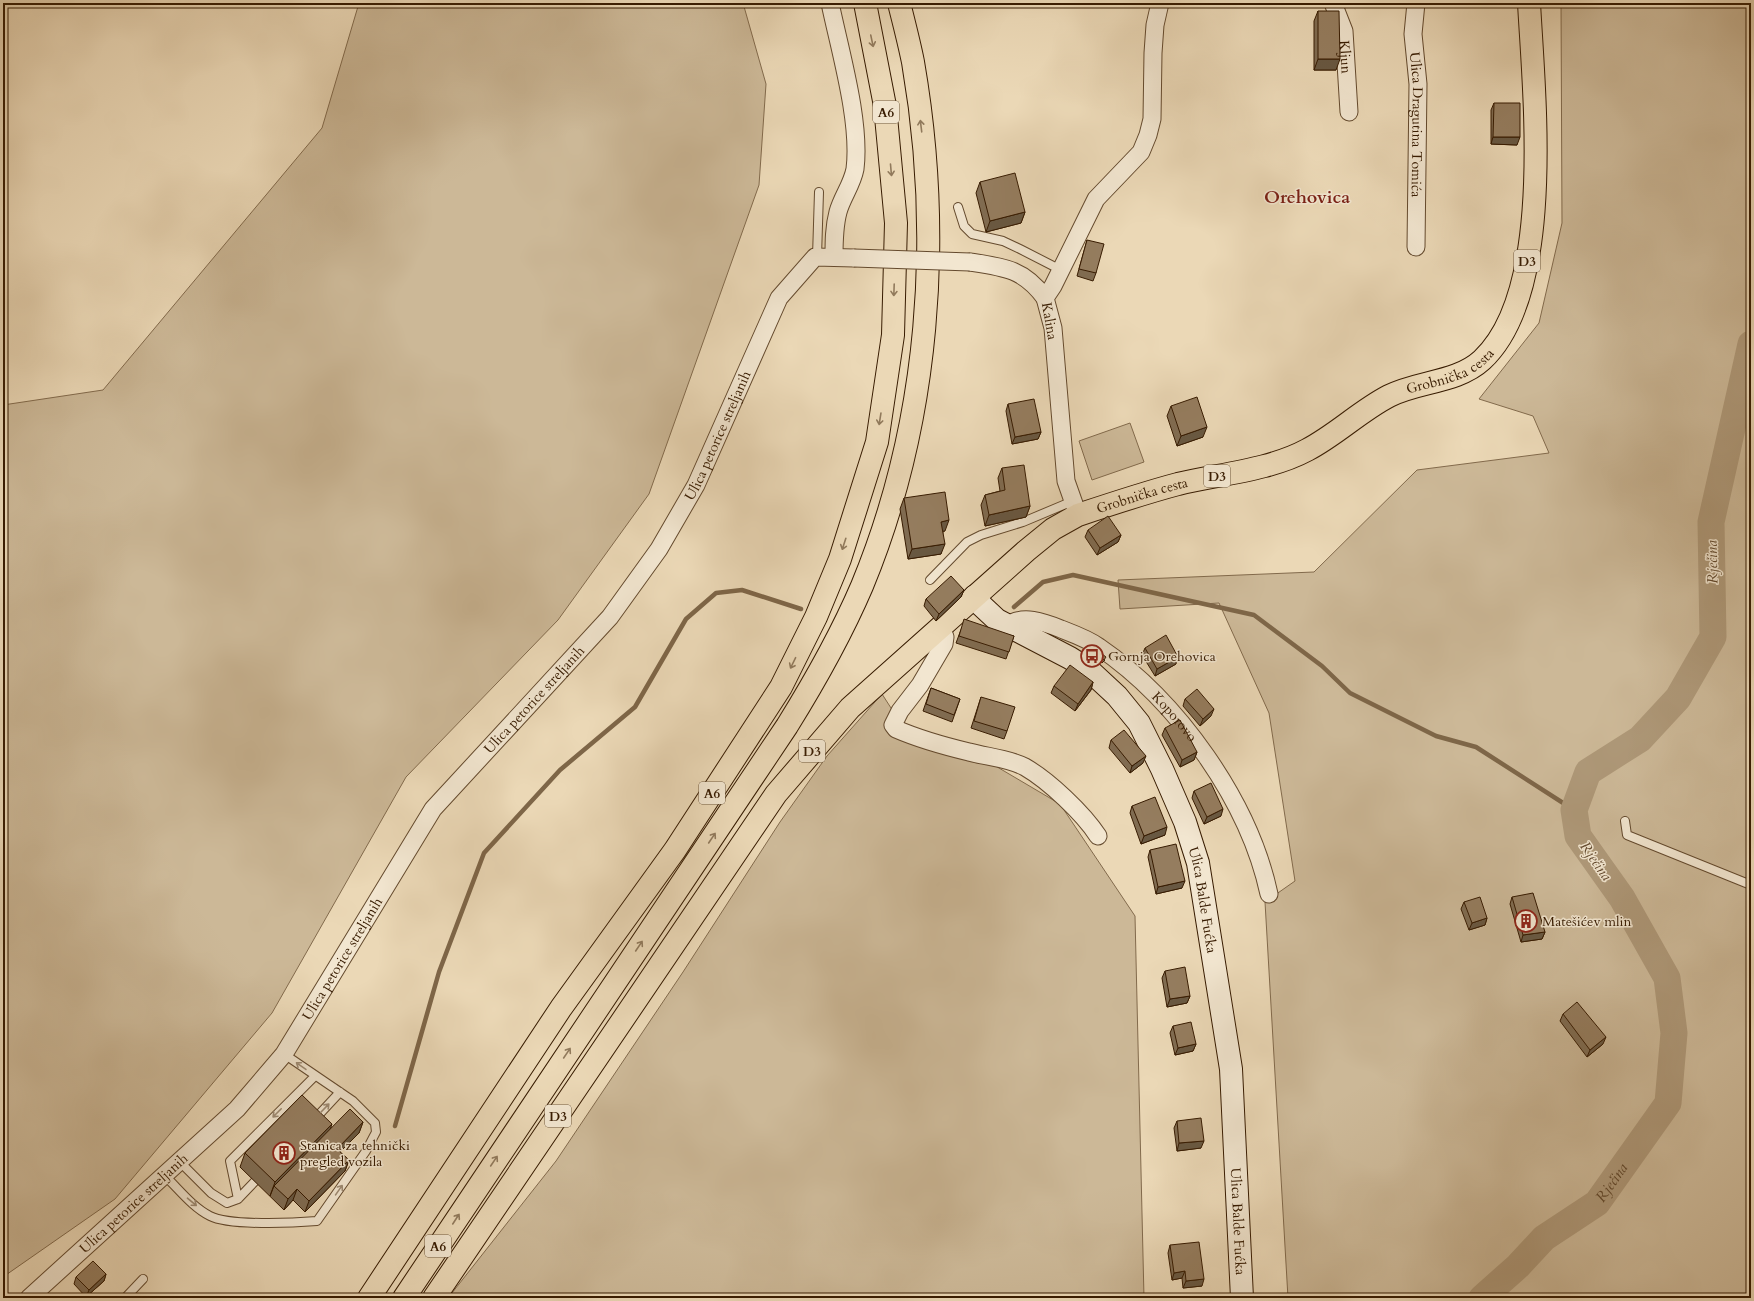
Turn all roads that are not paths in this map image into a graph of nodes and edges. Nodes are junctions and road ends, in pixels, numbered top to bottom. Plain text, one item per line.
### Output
1 (830, 3) edge
2 (864, 3) edge
3 (899, 3) edge
4 (914, 3) edge
5 (1160, 3) edge
6 (1333, 3) edge
7 (1416, 3) edge
8 (1529, 3) edge
9 (917, 93) junction
10 (1349, 112) dead end
11 (819, 192) dead end
12 (958, 207) dead end
13 (1416, 247) dead end
14 (826, 257) junction
15 (1061, 270) junction
16 (1045, 298) junction
17 (1075, 508) junction
18 (930, 580) dead end
19 (975, 596) junction
20 (1007, 626) junction
21 (941, 627) junction
22 (1625, 821) dead end
23 (1098, 836) dead end
24 (1751, 885) edge
25 (1269, 894) dead end
26 (284, 1054) junction
27 (315, 1076) junction
28 (340, 1092) junction
29 (308, 1126) edge
30 (179, 1161) junction
31 (270, 1165) edge
32 (164, 1175) junction
33 (238, 1199) junction
34 (143, 1279) dead end
35 (38, 1293) edge
36 (125, 1298) edge
37 (370, 1298) edge
38 (404, 1298) edge
39 (434, 1298) edge
40 (1242, 1298) edge

1 - 14 street
2 -> 37 main road, A6
3 - 9 main road, A6
4 - 9 main road
5 - 15 street, Kalina
6 - 10 street, Kljun
7 - 13 street, Ulica Dragutina Tomića
8 - 17 main road, Grobnička cesta / D3
38 -> 9 main road, A6
11 - 14 lane
12 - 15 lane
14 - 16 street, bridge
14 - 26 street, Ulica petorice streljanih
15 - 16 street, Kalina
16 - 17 street, Kalina
17 - 18 lane
17 - 19 main road, D3
19 - 20 main road, Ulica Balde Fućka
19 - 21 main road, D3
20 - 25 street, Koporovo
20 - 40 main road, Ulica Balde Fućka
21 - 23 street
21 - 39 main road, D3
22 - 24 lane
27 -> 26 lane
26 - 30 street, Ulica petorice streljanih
27 - 28 lane
27 -> 33 lane
29 -> 28 lane
32 -> 28 lane
30 - 32 street, Ulica petorice streljanih
30 - 33 lane
31 - 33 lane
32 - 35 street, Ulica petorice streljanih
34 - 36 lane

